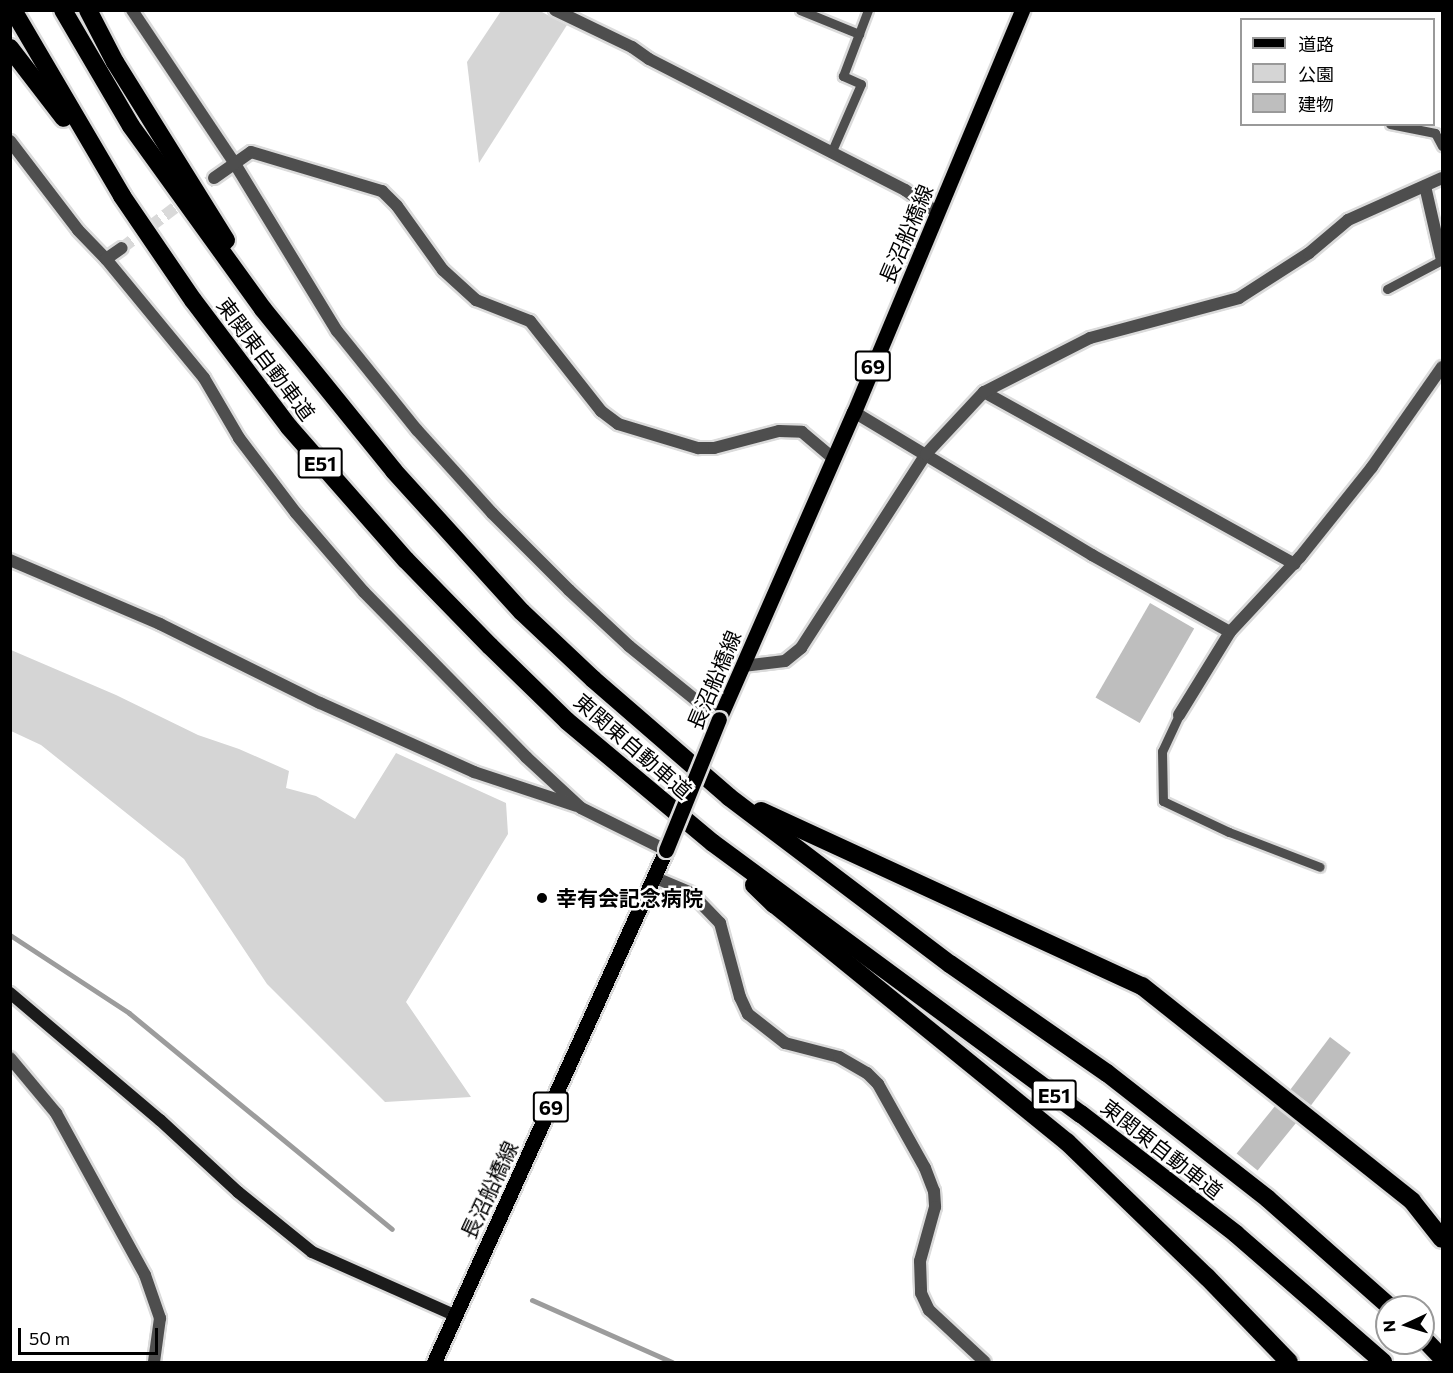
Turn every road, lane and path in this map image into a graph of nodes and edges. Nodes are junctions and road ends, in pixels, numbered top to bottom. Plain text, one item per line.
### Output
1 (13, 10) edge
2 (63, 10) edge
3 (88, 10) edge
4 (132, 10) edge
5 (555, 10) edge
6 (800, 10) edge
7 (868, 10) edge
8 (1022, 10) edge
9 (859, 34) junction
10 (10, 48) edge
11 (1400, 126) edge
12 (10, 141) edge
13 (1443, 146) edge
14 (831, 153) junction
15 (235, 164) junction
16 (214, 178) tunnel mouth
17 (1443, 178) edge
18 (1425, 186) junction
19 (123, 196) junction
20 (938, 213) junction
21 (122, 248) tunnel mouth
22 (106, 259) junction
23 (1442, 260) edge
24 (1387, 290) dead end
25 (1443, 367) edge
26 (984, 392) junction
27 (332, 397) junction
28 (854, 412) junction
29 (926, 454) junction
30 (834, 459) junction
31 (10, 560) edge
32 (1294, 564) junction
33 (1230, 632) junction
34 (743, 666) junction
35 (1179, 715) joint
36 (719, 718) junction
37 (729, 797) junction
38 (581, 808) junction
39 (713, 843) junction
40 (666, 850) junction
41 (1320, 867) dead end
42 (656, 878) junction
43 (12, 996) edge
44 (10, 1058) edge
45 (1443, 1239) edge
46 (1376, 1295) edge
47 (454, 1315) junction
48 (154, 1362) edge
49 (434, 1362) edge
50 (985, 1362) edge
51 (1289, 1362) edge
52 (1383, 1362) edge

1 - 19 highway, 東関東自動車道 / E51
2 - 27 highway, 東関東自動車道 / E51
3 - 27 highway
4 - 15 street
5 - 14 street
6 - 9 lane
7 - 9 lane
8 - 20 main road, 長沼船橋線 / 69
9 - 14 lane
10 - 19 highway
11 - 13 lane
12 - 22 street
14 - 20 street
15 - 16 street
15 - 30 street
15 - 36 street
17 - 18 street
18 - 23 street
18 - 26 street
19 - 39 highway, 東関東自動車道 / E51
20 - 28 main road, 長沼船橋線 / 69
21 - 22 street
22 - 38 street
23 - 24 lane
25 - 32 street
26 - 29 street
26 - 32 street
27 - 37 highway, 東関東自動車道 / E51
28 - 29 street
28 - 30 main road, 長沼船橋線 / 69
29 - 33 street
29 - 34 street
30 - 34 main road, 長沼船橋線 / 69
31 - 38 street
32 - 33 street
33 - 35 street
34 - 36 main road, 長沼船橋線 / 69
35 - 41 lane
36 - 40 main road, 長沼船橋線 / 69, bridge
37 - 45 highway
37 - 46 highway, 東関東自動車道 / E51
38 - 40 street
39 - 51 highway
39 - 52 highway, 東関東自動車道 / E51
40 - 42 main road, 長沼船橋線 / 69
42 - 47 main road, 長沼船橋線 / 69
42 - 50 street
43 - 47 street
44 - 48 street
47 - 49 main road, 長沼船橋線 / 69

